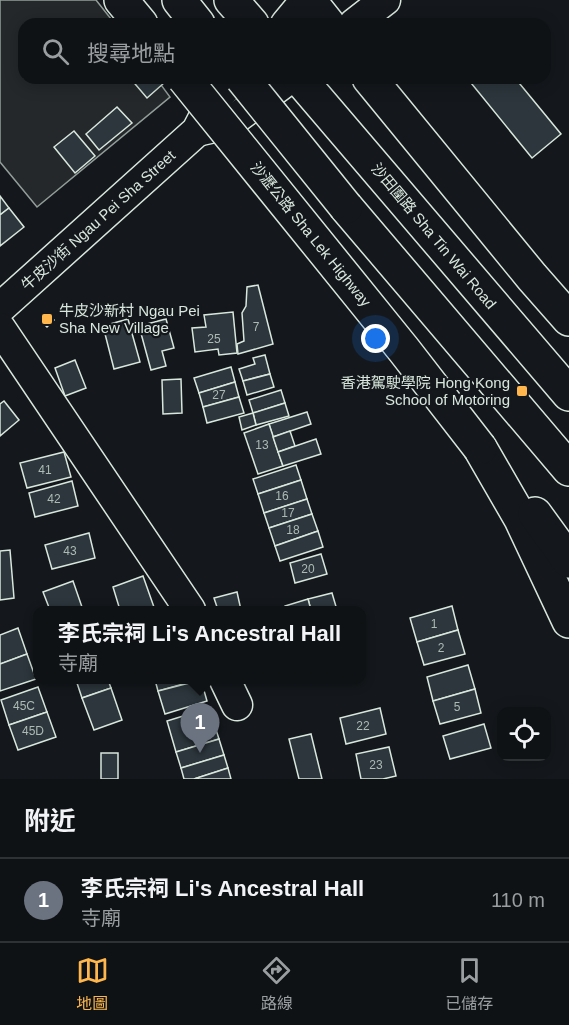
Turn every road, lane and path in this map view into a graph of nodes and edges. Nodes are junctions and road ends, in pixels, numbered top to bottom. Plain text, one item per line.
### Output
1 (121, 0) edge
2 (179, 0) edge
3 (231, 0) edge
4 (308, 0) edge
5 (385, 0) edge
6 (136, 18) edge
7 (193, 18) edge
8 (247, 18) edge
9 (292, 18) edge
10 (323, 18) edge
11 (362, 18) edge
12 (189, 84) edge
13 (230, 84) edge
14 (247, 84) edge
15 (282, 84) edge
16 (304, 84) edge
17 (374, 84) edge
18 (197, 131) junction
19 (0, 308) edge
20 (569, 319) edge
21 (0, 328) edge
22 (569, 394) edge
23 (480, 448) junction
24 (569, 469) edge
25 (569, 561) edge
26 (187, 606) edge
27 (569, 621) edge

1 - 6 main road
2 - 7 main road
3 - 8 main road
4 - 9 street
4 - 10 main road
5 - 11 street
12 - 23 main road, 沙瀝公路 Sha Lek Highway, bridge
13 - 18 street, 牛皮沙街 Ngau Pei Sha Street
14 - 24 main road, bridge
15 - 18 street, 牛皮沙街 Ngau Pei Sha Street
16 - 22 main road, 沙田圍路 Sha Tin Wai Road
17 - 20 main road
18 - 19 street, 牛皮沙街 Ngau Pei Sha Street
21 - 26 street
23 - 25 main road, 沙瀝公路 Sha Lek Highway
23 - 27 main road

